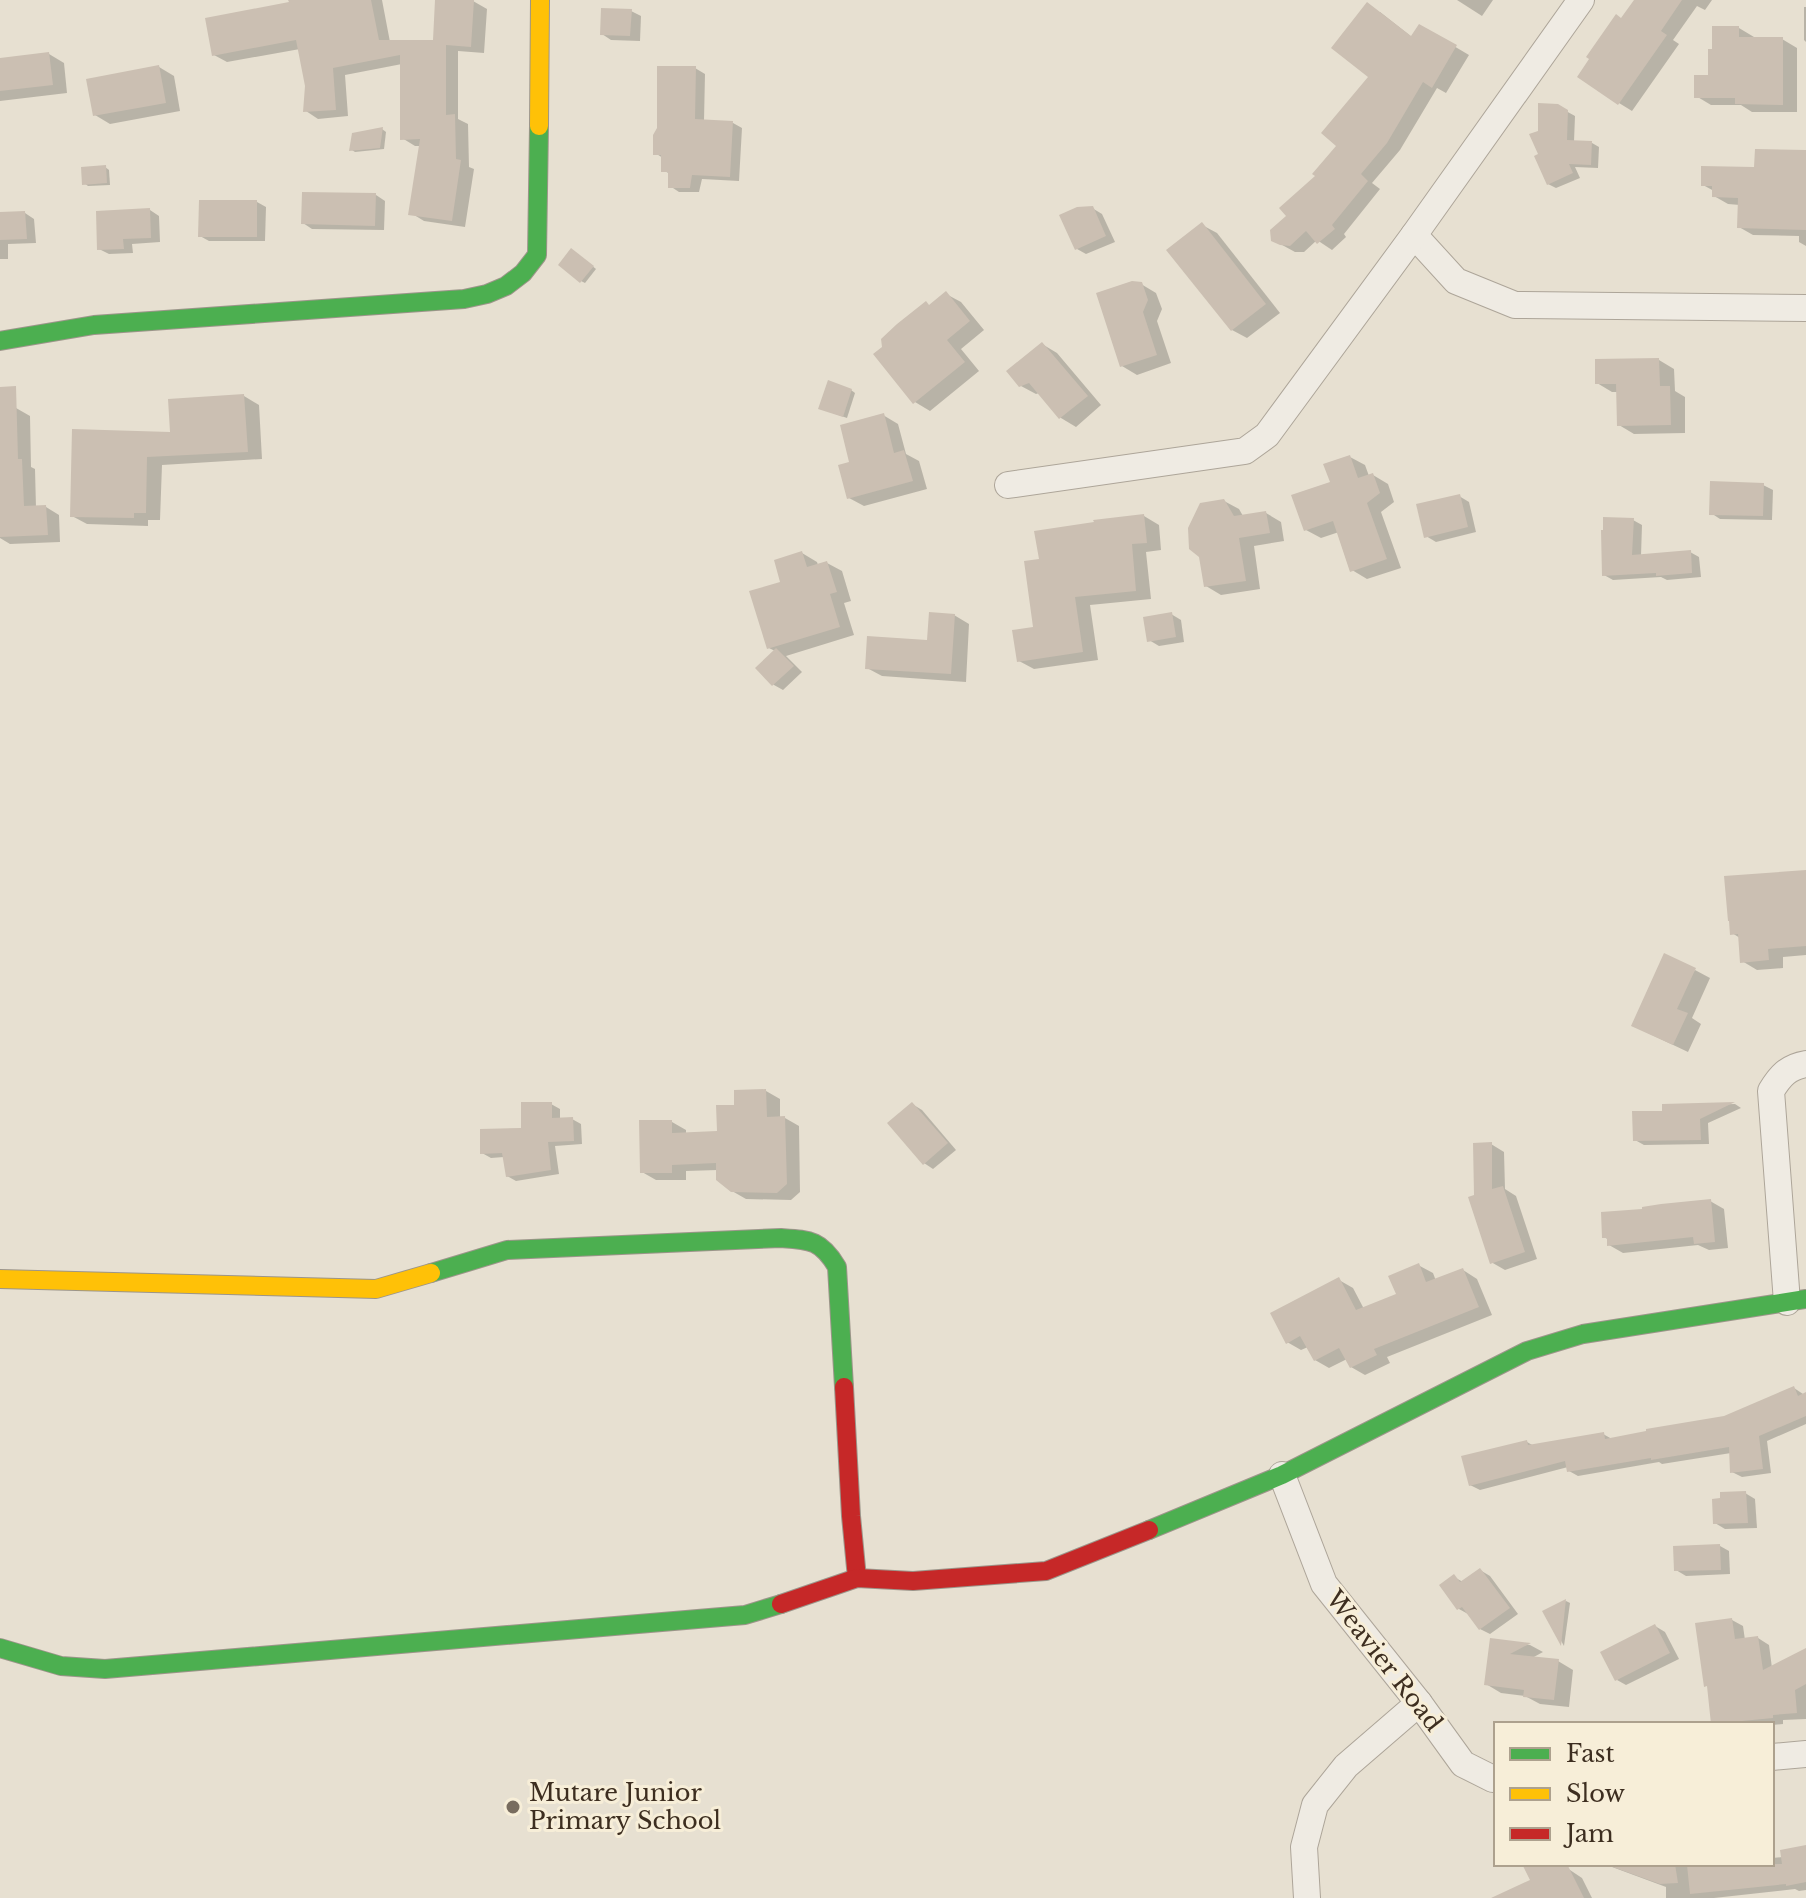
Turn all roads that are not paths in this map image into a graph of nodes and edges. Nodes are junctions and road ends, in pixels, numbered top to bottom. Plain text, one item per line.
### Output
1 (540, 0) edge
2 (1581, 0) edge
3 (1414, 235) junction
4 (1806, 308) edge
5 (0, 341) edge
6 (1008, 485) dead end
7 (1806, 1064) edge
8 (0, 1279) edge
9 (1796, 1300) edge
10 (1282, 1475) junction
11 (857, 1578) junction
12 (0, 1648) edge
13 (1419, 1703) junction
14 (1806, 1754) edge
15 (1774, 1757) edge
16 (1494, 1779) edge
17 (1307, 1898) edge

1 - 5 street
2 - 3 street
3 - 4 street
3 - 6 street
7 - 9 street
8 - 11 street
9 - 10 street
10 - 11 street
10 - 13 street, Weavier Road
11 - 12 street
13 - 16 street, Weavier Road
13 - 17 street
14 - 15 street

